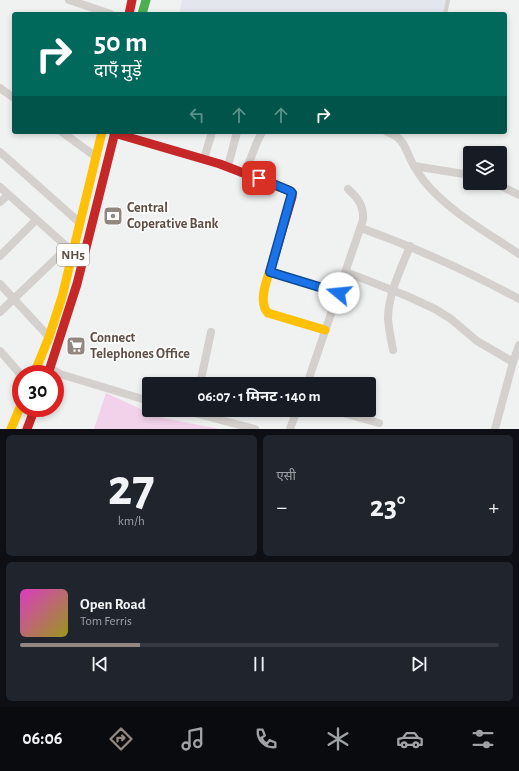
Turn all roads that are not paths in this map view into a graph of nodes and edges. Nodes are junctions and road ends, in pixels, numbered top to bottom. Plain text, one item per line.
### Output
1 (69, 0) edge
2 (132, 0) edge
3 (146, 0) edge
4 (448, 0) edge
5 (105, 12) edge
6 (129, 12) edge
7 (143, 12) edge
8 (445, 12) edge
9 (0, 88) edge
10 (12, 97) edge
11 (65, 134) edge
12 (102, 134) edge
13 (114, 134) edge
14 (117, 134) edge
15 (211, 134) edge
16 (236, 134) edge
17 (261, 134) edge
18 (392, 134) edge
19 (0, 152) edge
20 (96, 157) junction
21 (204, 159) junction
22 (228, 166) junction
23 (414, 166) junction
24 (245, 173) junction
25 (463, 174) edge
26 (0, 187) edge
27 (507, 187) edge
28 (348, 189) dead end
29 (507, 189) edge
30 (519, 190) edge
31 (8, 195) junction
32 (519, 195) edge
33 (0, 202) edge
34 (36, 220) junction
35 (80, 224) junction
36 (361, 228) junction
37 (410, 246) junction
38 (71, 250) junction
39 (519, 254) edge
40 (0, 256) edge
41 (270, 272) junction
42 (346, 272) junction
43 (0, 284) edge
44 (393, 291) junction
45 (339, 293) junction
46 (13, 299) junction
47 (519, 299) edge
48 (0, 312) edge
49 (325, 330) junction
50 (211, 332) dead end
51 (49, 337) junction
52 (519, 345) edge
53 (393, 350) dead end
54 (0, 351) edge
55 (513, 362) junction
56 (12, 365) edge
57 (38, 365) edge
58 (51, 365) edge
59 (64, 375) edge
60 (201, 377) edge
61 (309, 377) edge
62 (142, 399) edge
63 (16, 417) edge
64 (31, 417) edge
65 (215, 417) edge
66 (295, 417) edge
67 (357, 417) edge
68 (379, 423) dead end
69 (11, 429) edge
70 (26, 429) edge
71 (255, 429) edge
72 (290, 429) edge
73 (495, 429) edge

1 - 5 street
2 - 6 main road
3 - 7 main road
4 - 8 lane
9 - 10 street
11 - 20 street
12 - 20 main road, NH5
13 - 58 main road, NH5
14 - 21 main road
15 - 21 street
16 - 22 street
17 - 24 street
18 - 23 street
19 - 35 street
20 - 35 main road, NH5
21 - 22 main road
22 - 24 main road
23 - 25 street
23 - 39 street
24 - 41 main road
26 - 31 street
27 - 30 street
28 - 36 street
29 - 32 street
31 - 33 street
31 - 34 street
34 - 38 street
34 - 40 street
35 - 38 main road, NH5
36 - 37 street
36 - 42 street
37 - 44 street
37 - 47 street
38 - 46 street
38 - 51 main road, NH5
41 - 45 street
41 - 49 main road
42 - 44 street
42 - 45 street
43 - 46 street
44 - 53 street
44 - 55 street
45 - 49 street
46 - 48 street
46 - 51 street
49 - 61 street
50 - 60 street
51 - 57 main road, NH5
52 - 55 street
54 - 56 street
55 - 73 street
59 - 62 street
63 - 69 main road
64 - 70 main road
65 - 71 street
66 - 72 street
67 - 68 street

